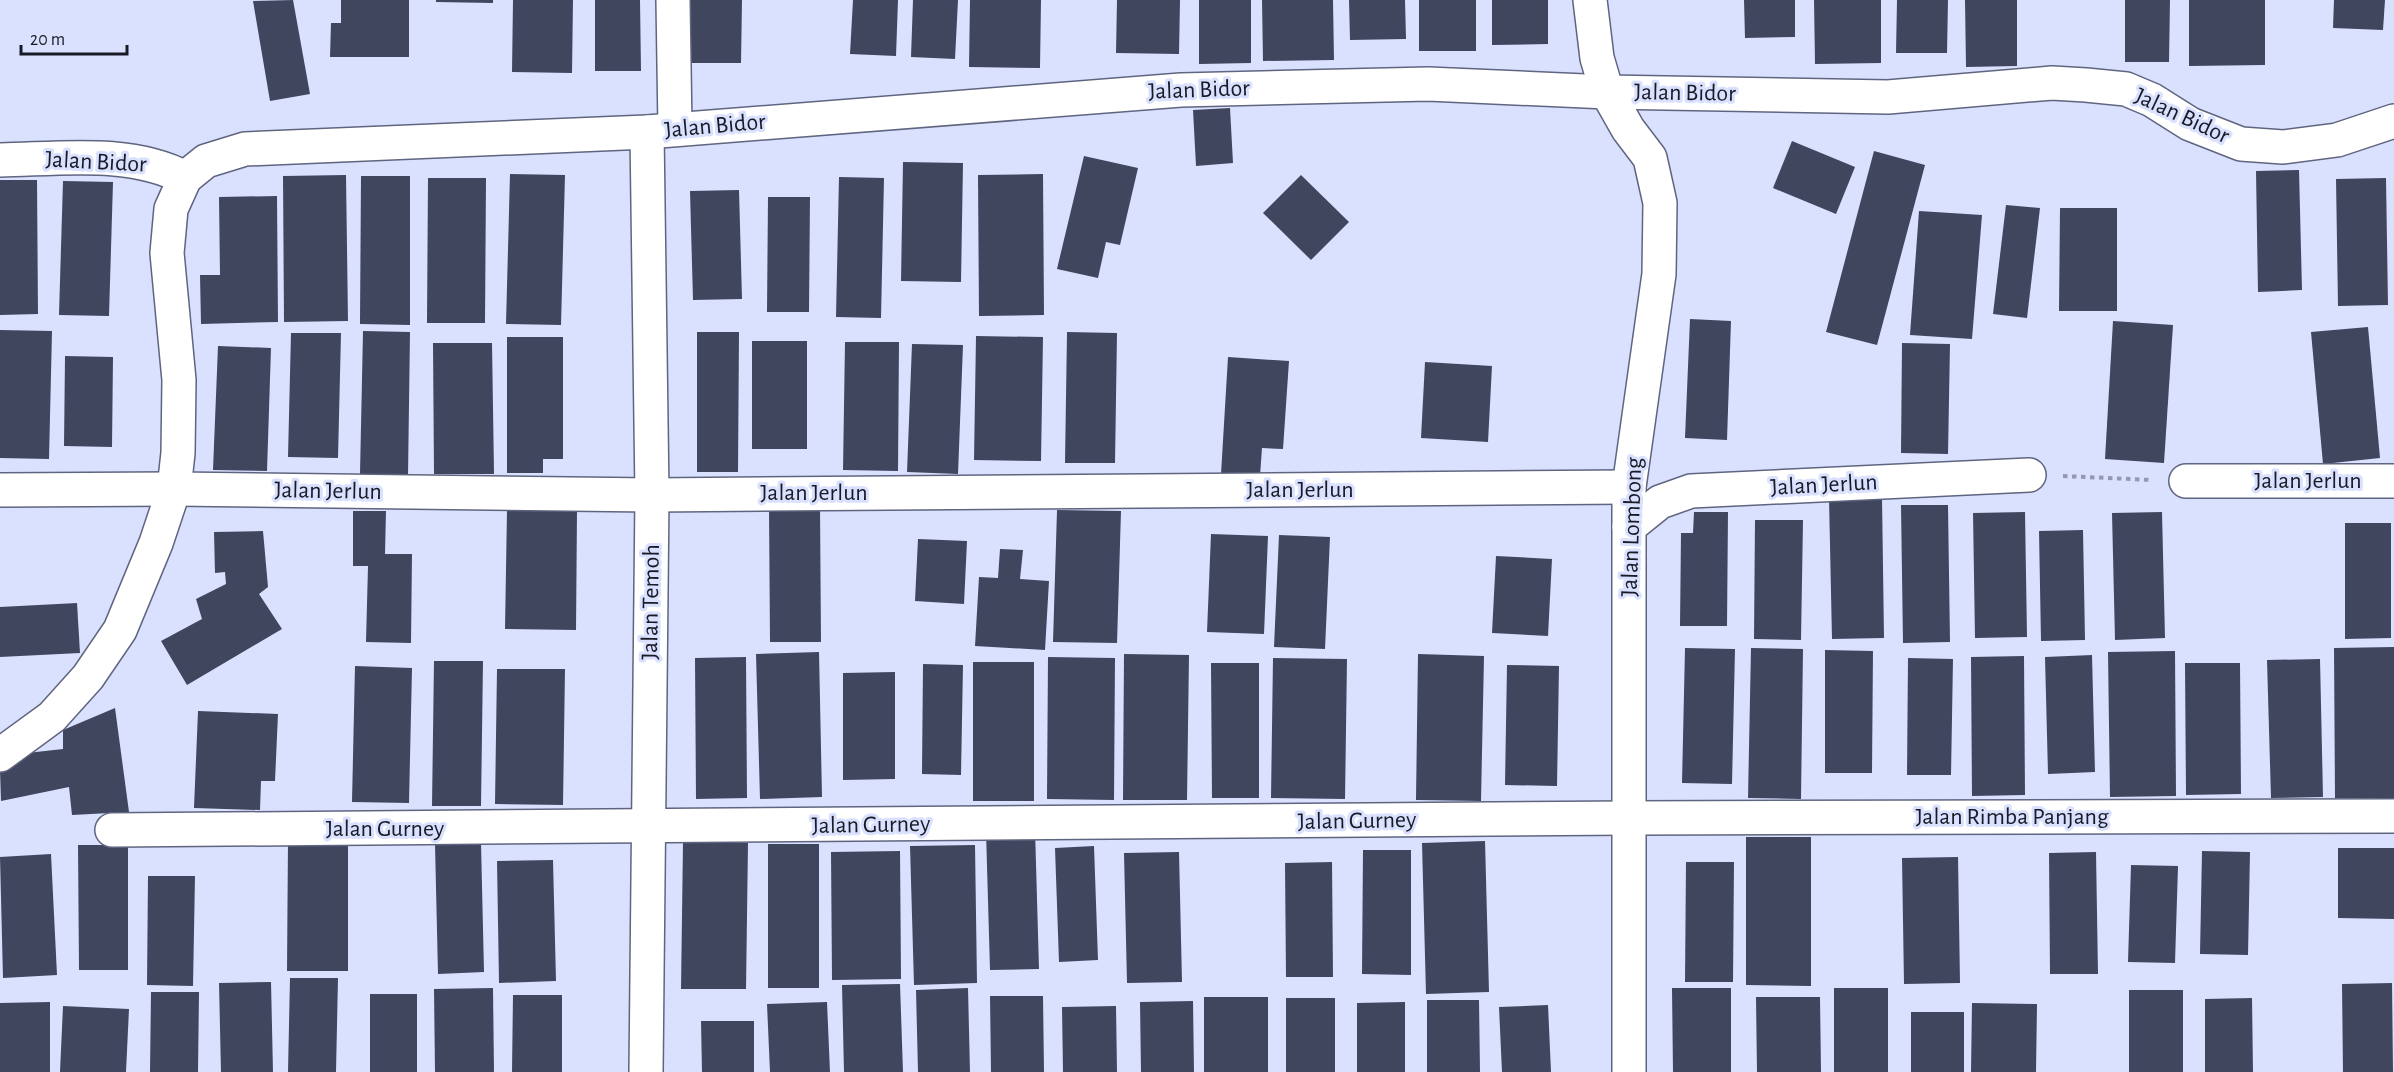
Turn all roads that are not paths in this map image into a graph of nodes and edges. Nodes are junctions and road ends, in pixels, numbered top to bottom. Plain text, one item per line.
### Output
1 (673, 0) edge
2 (1590, 0) edge
3 (1607, 92) junction
4 (2394, 121) edge
5 (661, 130) junction
6 (0, 160) edge
7 (185, 178) junction
8 (2030, 475) road end
9 (2394, 481) edge
10 (2186, 482) road end
11 (1629, 487) junction
12 (174, 489) junction
13 (0, 490) edge
14 (652, 495) junction
15 (1629, 527) junction
16 (0, 755) edge
17 (2394, 816) edge
18 (1630, 818) junction
19 (647, 827) junction
20 (112, 830) dead end
21 (646, 1072) edge
22 (1629, 1072) edge

1 - 5 street, Jalan Temoh
2 - 3 street, Jalan Lombong
3 - 4 street, Jalan Bidor
3 - 5 street, Jalan Bidor
3 - 11 street, Jalan Lombong
5 - 7 street, Jalan Bidor
5 - 14 street, Jalan Temoh
6 - 7 street, Jalan Bidor
7 - 12 street
8 - 15 street, Jalan Jerlun
9 - 10 street, Jalan Jerlun
11 - 14 street, Jalan Jerlun
11 - 15 street, Jalan Lombong
12 - 13 street, Jalan Jerlun
12 - 14 street, Jalan Jerlun
12 - 16 street
14 - 19 street, Jalan Temoh
15 - 18 street, Jalan Lombong
17 - 18 street, Jalan Rimba Panjang
18 - 19 street, Jalan Gurney
18 - 22 street, Jalan Lombong
19 - 20 street, Jalan Gurney
19 - 21 street, Jalan Temoh

